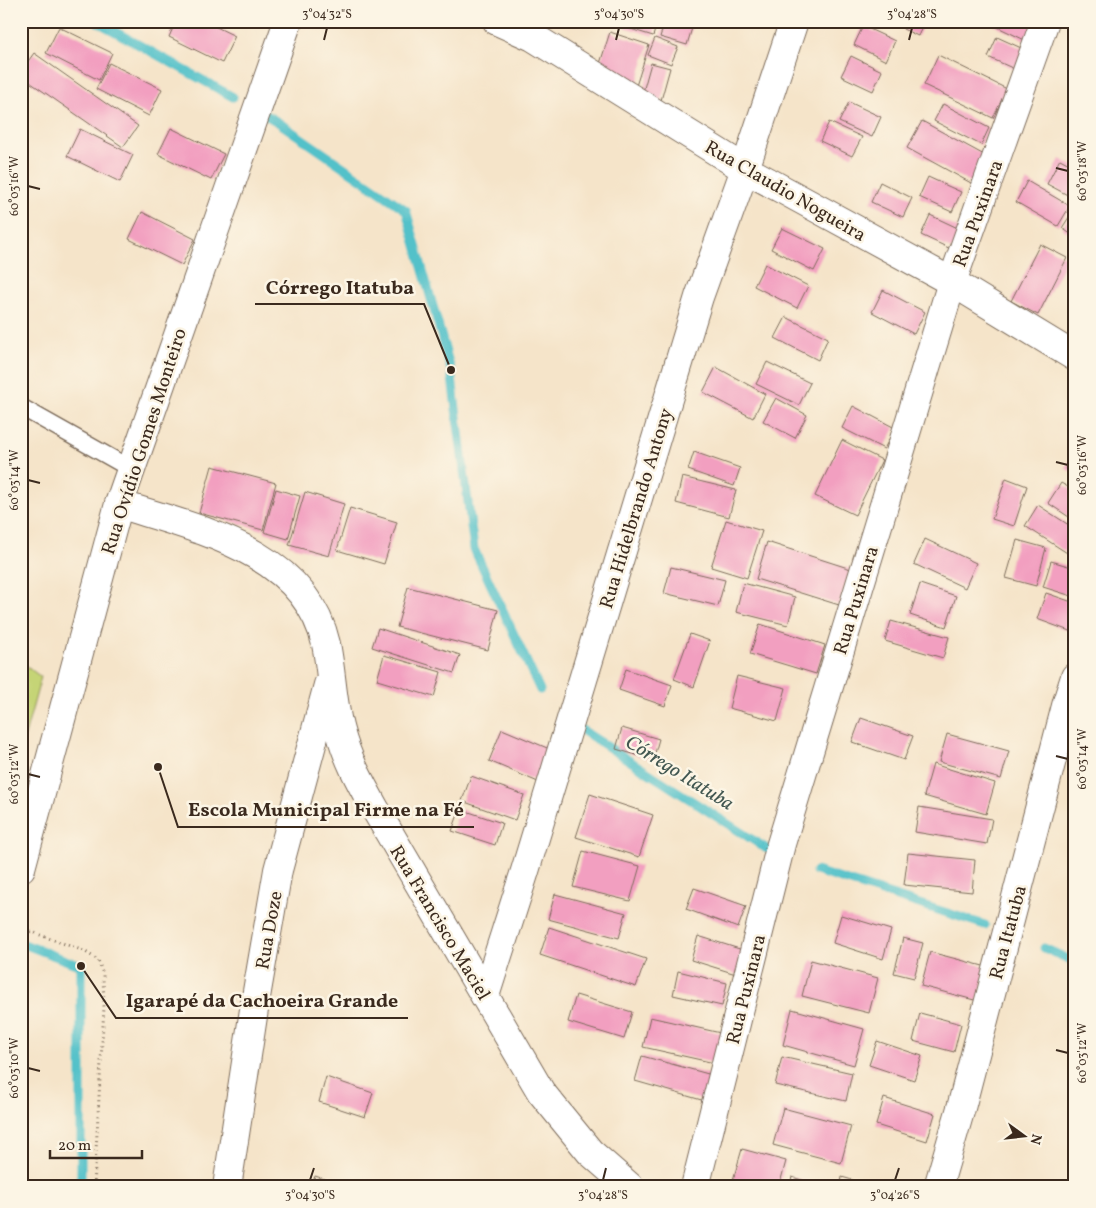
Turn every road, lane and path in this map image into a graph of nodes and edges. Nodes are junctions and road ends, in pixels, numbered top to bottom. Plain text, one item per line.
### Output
1 (288, 21) edge
2 (497, 21) edge
3 (794, 21) edge
4 (1045, 21) edge
5 (536, 29) edge
6 (745, 169) junction
7 (952, 282) junction
8 (1075, 358) edge
9 (21, 407) edge
10 (132, 469) junction
11 (120, 504) junction
12 (1075, 677) edge
13 (330, 679) junction
14 (21, 868) edge
15 (21, 928) edge
16 (485, 996) junction
17 (94, 1187) edge
18 (227, 1187) edge
19 (630, 1187) edge
20 (695, 1187) edge
21 (938, 1187) edge

1 - 10 street, Rua Ovídio Gomes Monteiro
2 - 5 street, Rua Claudio Nogueira
3 - 6 street, Rua Hidelbrando Antony
4 - 7 street, Rua Puxinara
5 - 6 street, Rua Claudio Nogueira
6 - 7 street, Rua Claudio Nogueira
6 - 16 street, Rua Hidelbrando Antony
7 - 8 street, Rua Claudio Nogueira
7 - 20 street, Rua Puxinara
9 - 10 lane
10 - 11 street, Rua Ovídio Gomes Monteiro
11 - 13 street, Rua Francisco Maciel
11 - 14 street, Rua Ovídio Gomes Monteiro
12 - 21 street, Rua Itatuba
13 - 16 street, Rua Francisco Maciel
13 - 18 street, Rua Doze
15 - 17 path
16 - 19 street, Rua Francisco Maciel

